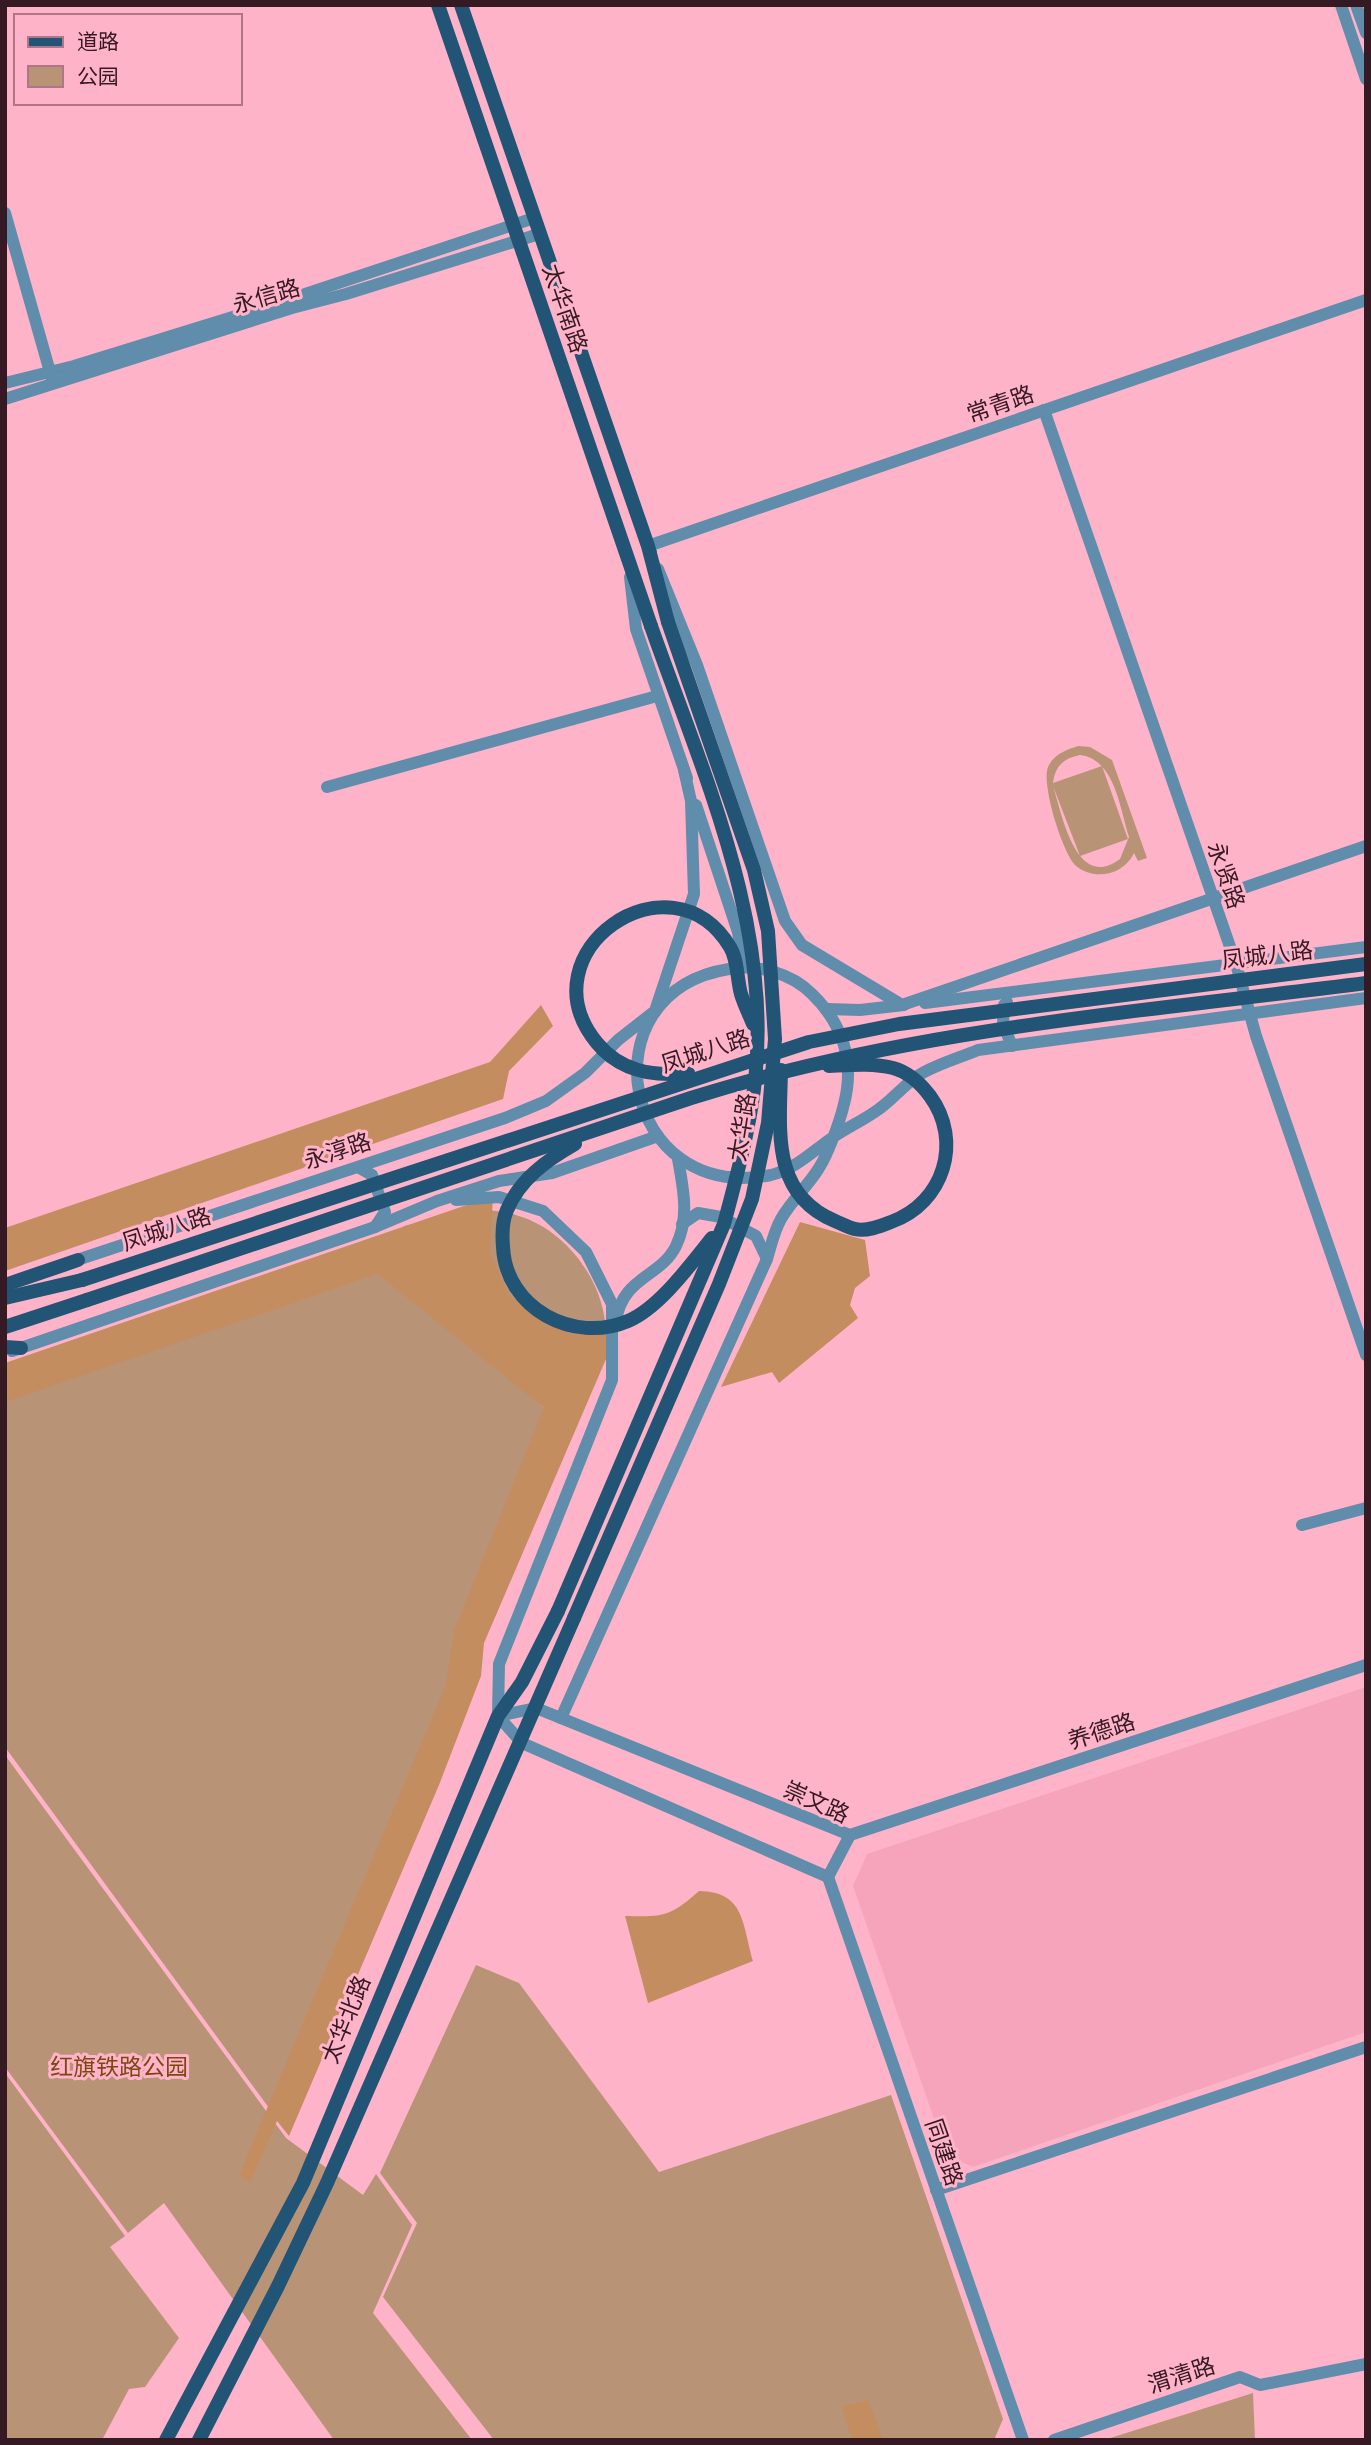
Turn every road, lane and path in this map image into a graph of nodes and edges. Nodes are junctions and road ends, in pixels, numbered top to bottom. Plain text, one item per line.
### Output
1 (438, 5) edge
2 (461, 5) edge
3 (1341, 5) edge
4 (1356, 5) edge
5 (1366, 33) edge
6 (1366, 79) edge
7 (5, 213) edge
8 (534, 218) junction
9 (514, 224) junction
10 (539, 234) junction
11 (519, 241) junction
12 (1366, 300) edge
13 (51, 377) junction
14 (5, 383) edge
15 (5, 399) edge
16 (1044, 410) junction
17 (648, 546) junction
18 (628, 552) junction
19 (668, 622) joint
20 (652, 626) joint
21 (657, 696) junction
22 (684, 770) junction
23 (327, 787) dead end
24 (1366, 846) edge
25 (1212, 898) junction
26 (1366, 947) edge
27 (1236, 964) junction
28 (1366, 964) edge
29 (743, 967) junction
30 (1366, 983) edge
31 (1018, 993) junction
32 (1366, 998) edge
33 (774, 1005) junction
34 (902, 1005) junction
35 (828, 1009) junction
36 (655, 1011) junction
37 (1251, 1013) junction
38 (757, 1034) junction
39 (1012, 1046) junction
40 (793, 1068) junction
41 (721, 1069) junction
42 (604, 1127) junction
43 (658, 1136) junction
44 (831, 1139) junction
45 (678, 1158) junction
46 (358, 1167) junction
47 (437, 1201) junction
48 (682, 1224) junction
49 (724, 1224) junction
50 (375, 1227) junction
51 (767, 1259) junction
52 (78, 1260) junction
53 (5, 1280) edge
54 (5, 1285) edge
55 (5, 1297) edge
56 (5, 1327) edge
57 (612, 1345) junction
58 (5, 1347) edge
59 (21, 1348) junction
60 (5, 1354) edge
61 (1366, 1355) edge
62 (1366, 1508) edge
63 (1301, 1525) dead end
64 (558, 1611) joint
65 (574, 1618) joint
66 (1366, 1665) edge
67 (537, 1708) junction
68 (498, 1716) junction
69 (561, 1718) junction
70 (522, 1743) junction
71 (850, 1835) junction
72 (828, 1877) junction
73 (1366, 2047) edge
74 (936, 2190) junction
75 (1366, 2364) edge
76 (166, 2440) edge
77 (199, 2440) edge
78 (1023, 2440) edge
79 (1054, 2440) edge

1 - 9 main road, 太华南路
2 - 8 main road, 太华南路
3 - 6 street
4 - 5 street
7 - 13 street
8 - 9 street, 永信路
8 - 10 main road, 太华南路
9 - 11 main road, 太华南路
9 - 13 street, 永信路
10 - 11 street, 永信路
10 - 17 main road, 太华南路
11 - 13 street, 永信路
11 - 18 main road, 太华南路
12 - 16 street, 常青路
13 - 14 street, 永信路
13 - 15 street, 永信路
16 - 17 street, 常青路
16 - 25 street, 永贤路
17 - 19 main road, 太华南路
17 - 34 street
18 - 20 main road, 太华南路
18 - 21 street
19 - 33 main road, 太华路, bridge
20 - 38 main road, 太华路, bridge
21 - 22 street
21 - 23 street
22 - 29 street
22 - 36 street
24 - 25 street
25 - 27 street, 永贤路
25 - 34 street
26 - 27 street, 凤城八路
27 - 31 street, 凤城八路
27 - 37 street, 永贤路
28 - 41 main road, 凤城八路, bridge
29 - 35 street
29 - 36 street
30 - 40 main road, 凤城八路, bridge
31 - 34 street, 凤城八路
31 - 39 street
32 - 37 street
33 - 40 main road, bridge
33 - 65 main road, 太华路, bridge
34 - 35 street, 凤城八路
35 - 44 street
36 - 43 street
36 - 46 street, 永淳路
37 - 39 street
37 - 61 street, 永贤路
38 - 41 main road, bridge
38 - 49 main road, 太华路, bridge
39 - 44 street
40 - 42 main road, 凤城八路, bridge
41 - 55 main road, 凤城八路, bridge
42 - 49 main road, bridge
42 - 56 main road, 凤城八路, bridge
43 - 45 street
43 - 47 street
44 - 45 street
44 - 51 street
45 - 48 street
46 - 50 street
46 - 52 street, 永淳路
47 - 50 street
47 - 57 street
48 - 51 street
48 - 57 street
49 - 64 main road, 太华路, bridge
50 - 59 street
51 - 69 street
52 - 53 street, 永淳路
52 - 54 main road
57 - 68 street
58 - 59 main road
59 - 60 street
62 - 63 street
64 - 68 main road, 太华北路
65 - 67 main road, 太华北路
66 - 71 street, 养德路
67 - 68 street
67 - 69 street, 崇文路
67 - 70 main road, 太华北路
68 - 70 street
68 - 76 main road, 太华北路
69 - 71 street, 崇文路
70 - 72 street
70 - 77 main road, 太华北路
71 - 72 street, 崇文路
72 - 74 street, 同建路
73 - 74 street
74 - 78 street, 同建路
75 - 79 street, 渭清路

